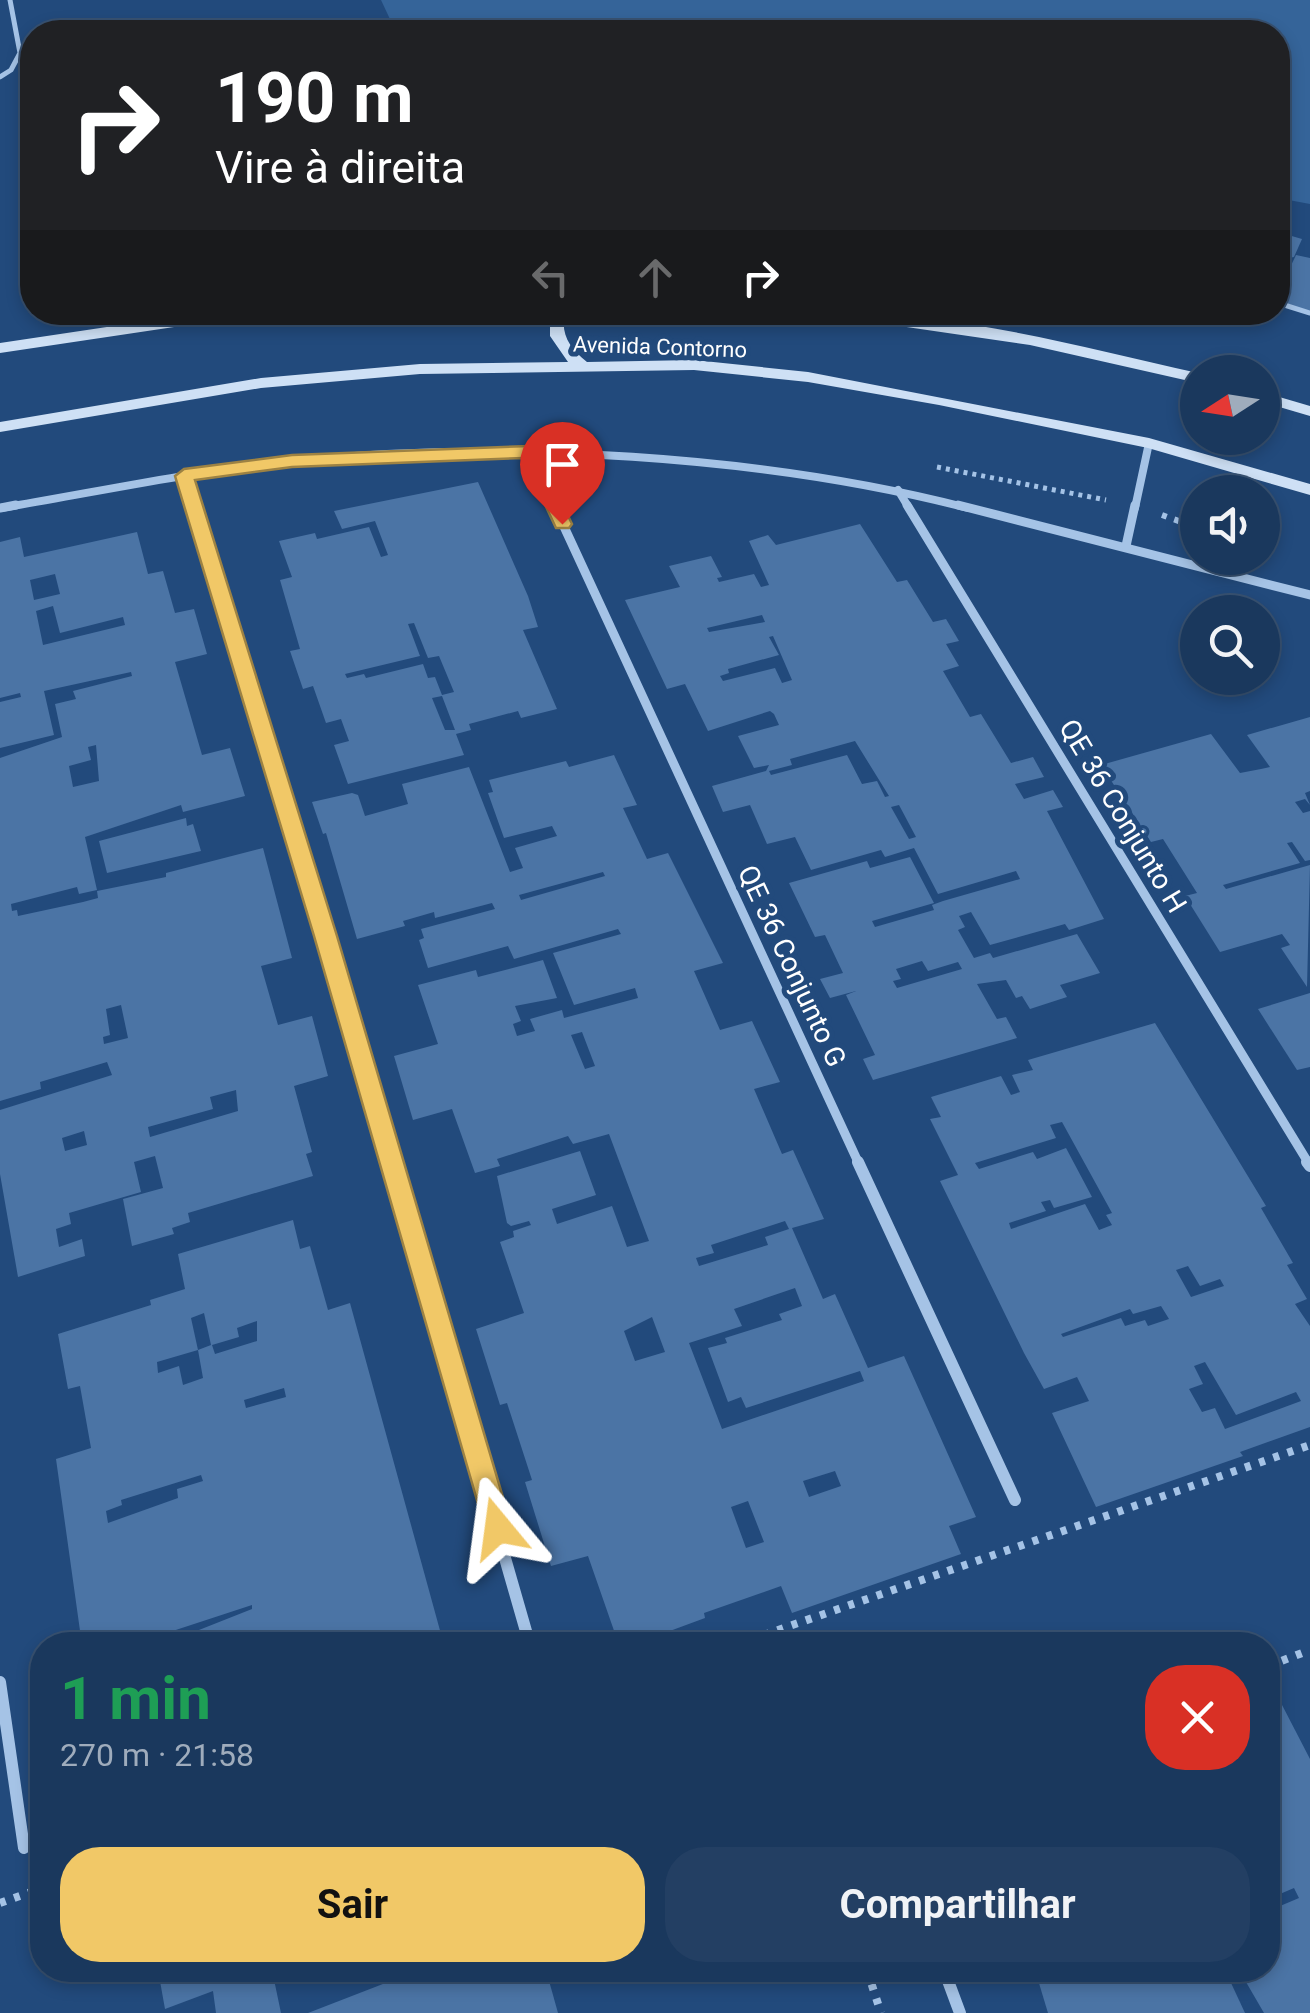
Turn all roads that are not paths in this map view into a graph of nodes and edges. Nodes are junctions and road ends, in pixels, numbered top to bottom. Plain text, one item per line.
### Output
1 (10, 0) edge
2 (20, 38) edge
3 (20, 58) edge
4 (0, 76) edge
5 (154, 325) edge
6 (554, 325) edge
7 (927, 325) edge
8 (0, 348) edge
9 (583, 366) junction
10 (1180, 374) edge
11 (1280, 402) edge
12 (1310, 411) edge
13 (0, 427) edge
14 (1149, 444) junction
15 (529, 452) junction
16 (184, 476) junction
17 (898, 490) junction
18 (1310, 490) edge
19 (0, 508) edge
20 (1126, 546) junction
21 (1310, 596) edge
22 (1310, 1166) edge
23 (1014, 1500) dead end
24 (526, 1632) edge
25 (0, 1682) edge
26 (24, 1848) dead end
27 (948, 1982) edge
28 (960, 2013) edge

1 - 2 lane
3 - 4 lane
5 - 8 main road
6 - 9 main road
7 - 10 main road
9 - 13 main road, Avenida Contorno
9 - 14 main road, Avenida Contorno
11 - 12 main road
14 - 18 main road, Avenida Contorno
14 - 20 street
15 - 16 street
15 - 17 street
15 - 23 street, QE 36 Conjunto G
16 - 19 street
16 - 24 street
17 - 20 street
17 - 22 street, QE 36 Conjunto H
20 - 21 street
25 - 26 street
27 - 28 street

